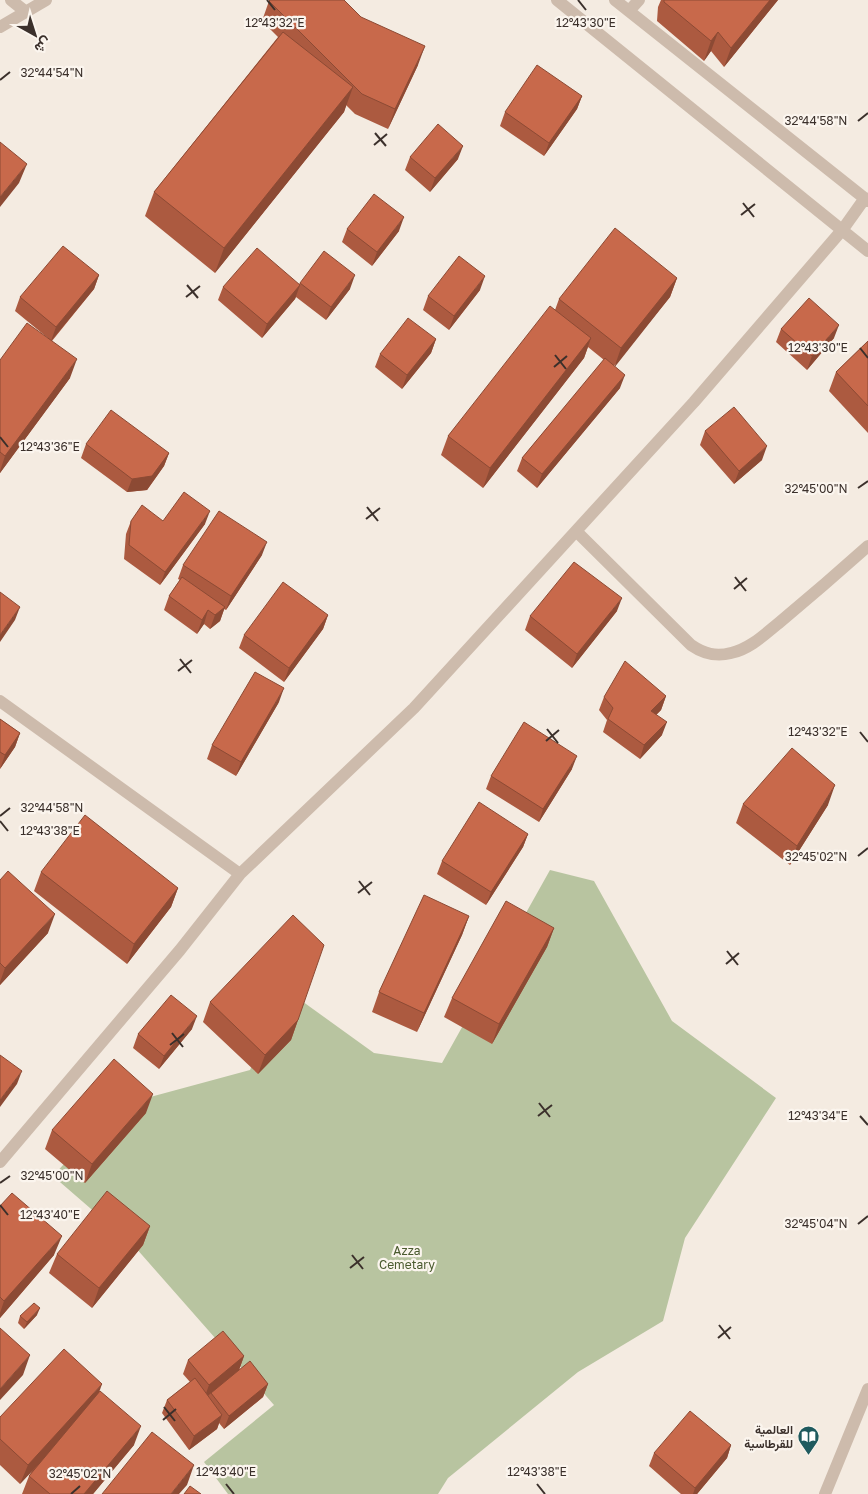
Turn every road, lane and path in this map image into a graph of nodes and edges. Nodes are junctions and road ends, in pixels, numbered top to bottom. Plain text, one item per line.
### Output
1 (11, 0) edge
2 (46, 0) edge
3 (557, 0) edge
4 (615, 0) edge
5 (639, 0) edge
6 (629, 11) junction
7 (26, 12) junction
8 (0, 27) edge
9 (867, 199) edge
10 (843, 229) junction
11 (868, 251) edge
12 (576, 532) junction
13 (868, 546) edge
14 (0, 700) edge
15 (240, 874) junction
16 (0, 1162) edge
17 (868, 1389) edge
18 (825, 1494) edge

1 - 7 street
2 - 7 street
3 - 10 street
4 - 6 street
5 - 6 street
6 - 9 street
7 - 8 street
9 - 10 street
10 - 11 street
10 - 12 street
12 - 13 street
12 - 15 street
14 - 15 street
15 - 16 street
17 - 18 street

